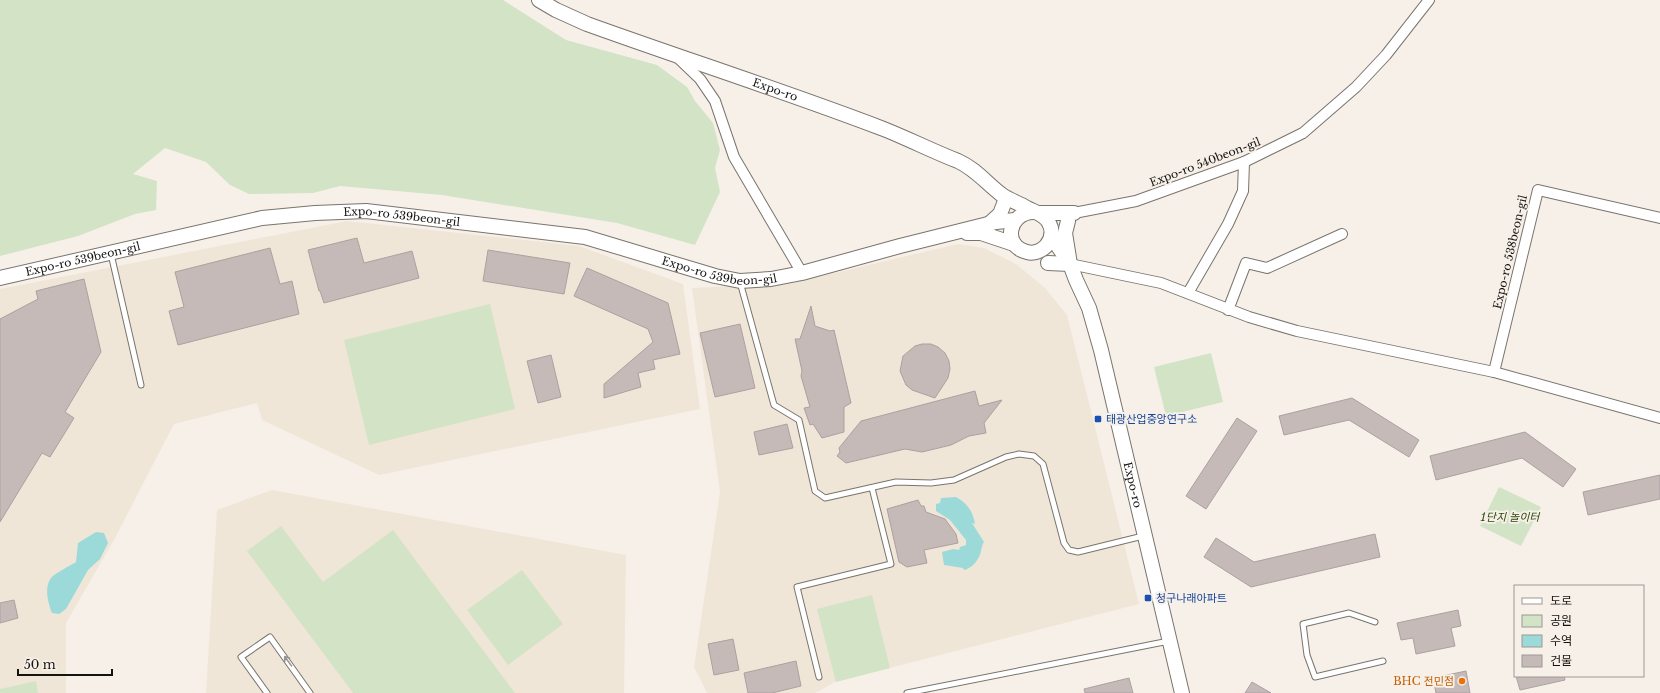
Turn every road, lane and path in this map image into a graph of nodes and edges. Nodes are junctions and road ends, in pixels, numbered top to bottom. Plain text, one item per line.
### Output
1 (539, 0) edge
2 (1430, 0) edge
3 (676, 56) junction
4 (1244, 162) junction
5 (1004, 198) junction
6 (1036, 213) junction
7 (1071, 217) junction
8 (1660, 218) edge
9 (1016, 219) junction
10 (989, 224) junction
11 (959, 232) junction
12 (1051, 232) junction
13 (1342, 234) dead end
14 (1014, 244) junction
15 (1031, 253) junction
16 (111, 254) junction
17 (1048, 263) junction
18 (1070, 264) junction
19 (802, 273) junction
20 (0, 278) edge
21 (1076, 280) junction
22 (740, 281) junction
23 (1188, 293) junction
24 (1228, 310) junction
25 (1494, 372) junction
26 (141, 385) dead end
27 (1660, 418) edge
28 (872, 488) junction
29 (1144, 536) junction
30 (1375, 622) dead end
31 (1169, 641) junction
32 (1383, 661) dead end
33 (819, 677) dead end
34 (267, 693) edge
35 (310, 693) edge
36 (907, 693) edge
37 (1182, 693) edge

1 - 3 main road, Expo-ro
2 - 4 street, Expo-ro 540beon-gil
3 - 5 main road, Expo-ro
3 - 19 street
4 - 7 street, Expo-ro 540beon-gil
4 - 23 street
5 - 6 main road
5 - 9 main road
5 - 10 main road
6 - 7 main road
6 - 9 main road
6 - 12 main road
7 - 12 main road
7 - 18 main road
8 - 25 street, Expo-ro 538beon-gil
9 - 10 main road
9 - 14 main road
10 - 11 main road
11 - 14 main road
11 - 19 main road, Expo-ro 539beon-gil
12 - 15 main road
12 - 18 main road
13 - 24 street
14 - 15 main road
15 - 17 main road
16 - 20 main road, Expo-ro 539beon-gil
16 - 22 main road, Expo-ro 539beon-gil
16 - 26 lane
17 - 18 main road
17 - 21 main road
18 - 21 main road, Expo-ro
18 - 23 street
19 - 22 main road, Expo-ro 539beon-gil
21 - 29 main road, Expo-ro
22 - 28 lane
23 - 24 street
24 - 25 street
25 - 27 street
28 - 29 lane
28 - 33 lane
29 - 31 main road, Expo-ro
30 - 32 lane
31 - 36 lane
31 - 37 main road, Expo-ro
35 -> 34 lane

